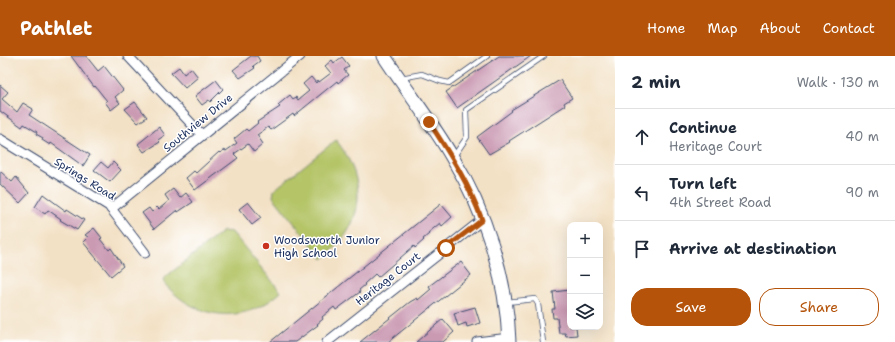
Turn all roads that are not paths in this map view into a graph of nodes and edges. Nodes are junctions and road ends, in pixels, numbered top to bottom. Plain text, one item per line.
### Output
1 (128, 56) edge
2 (384, 56) edge
3 (487, 56) edge
4 (544, 56) edge
5 (294, 58) edge
6 (399, 79) junction
7 (202, 134) junction
8 (0, 139) edge
9 (453, 157) junction
10 (111, 208) junction
11 (482, 220) junction
12 (145, 253) dead end
13 (505, 303) junction
14 (509, 340) edge
15 (327, 342) edge
16 (476, 342) edge
17 (543, 342) edge

1 - 7 street
2 - 6 street
3 - 6 lane
4 - 9 lane
5 - 7 street, Southview Drive
6 - 9 street
7 - 10 street, Southview Drive
8 - 10 street, Springs Road
9 - 11 street
10 - 12 street, Springs Road
11 - 13 street
11 - 15 street, Heritage Court
13 - 14 street
13 - 17 lane
14 - 16 street

